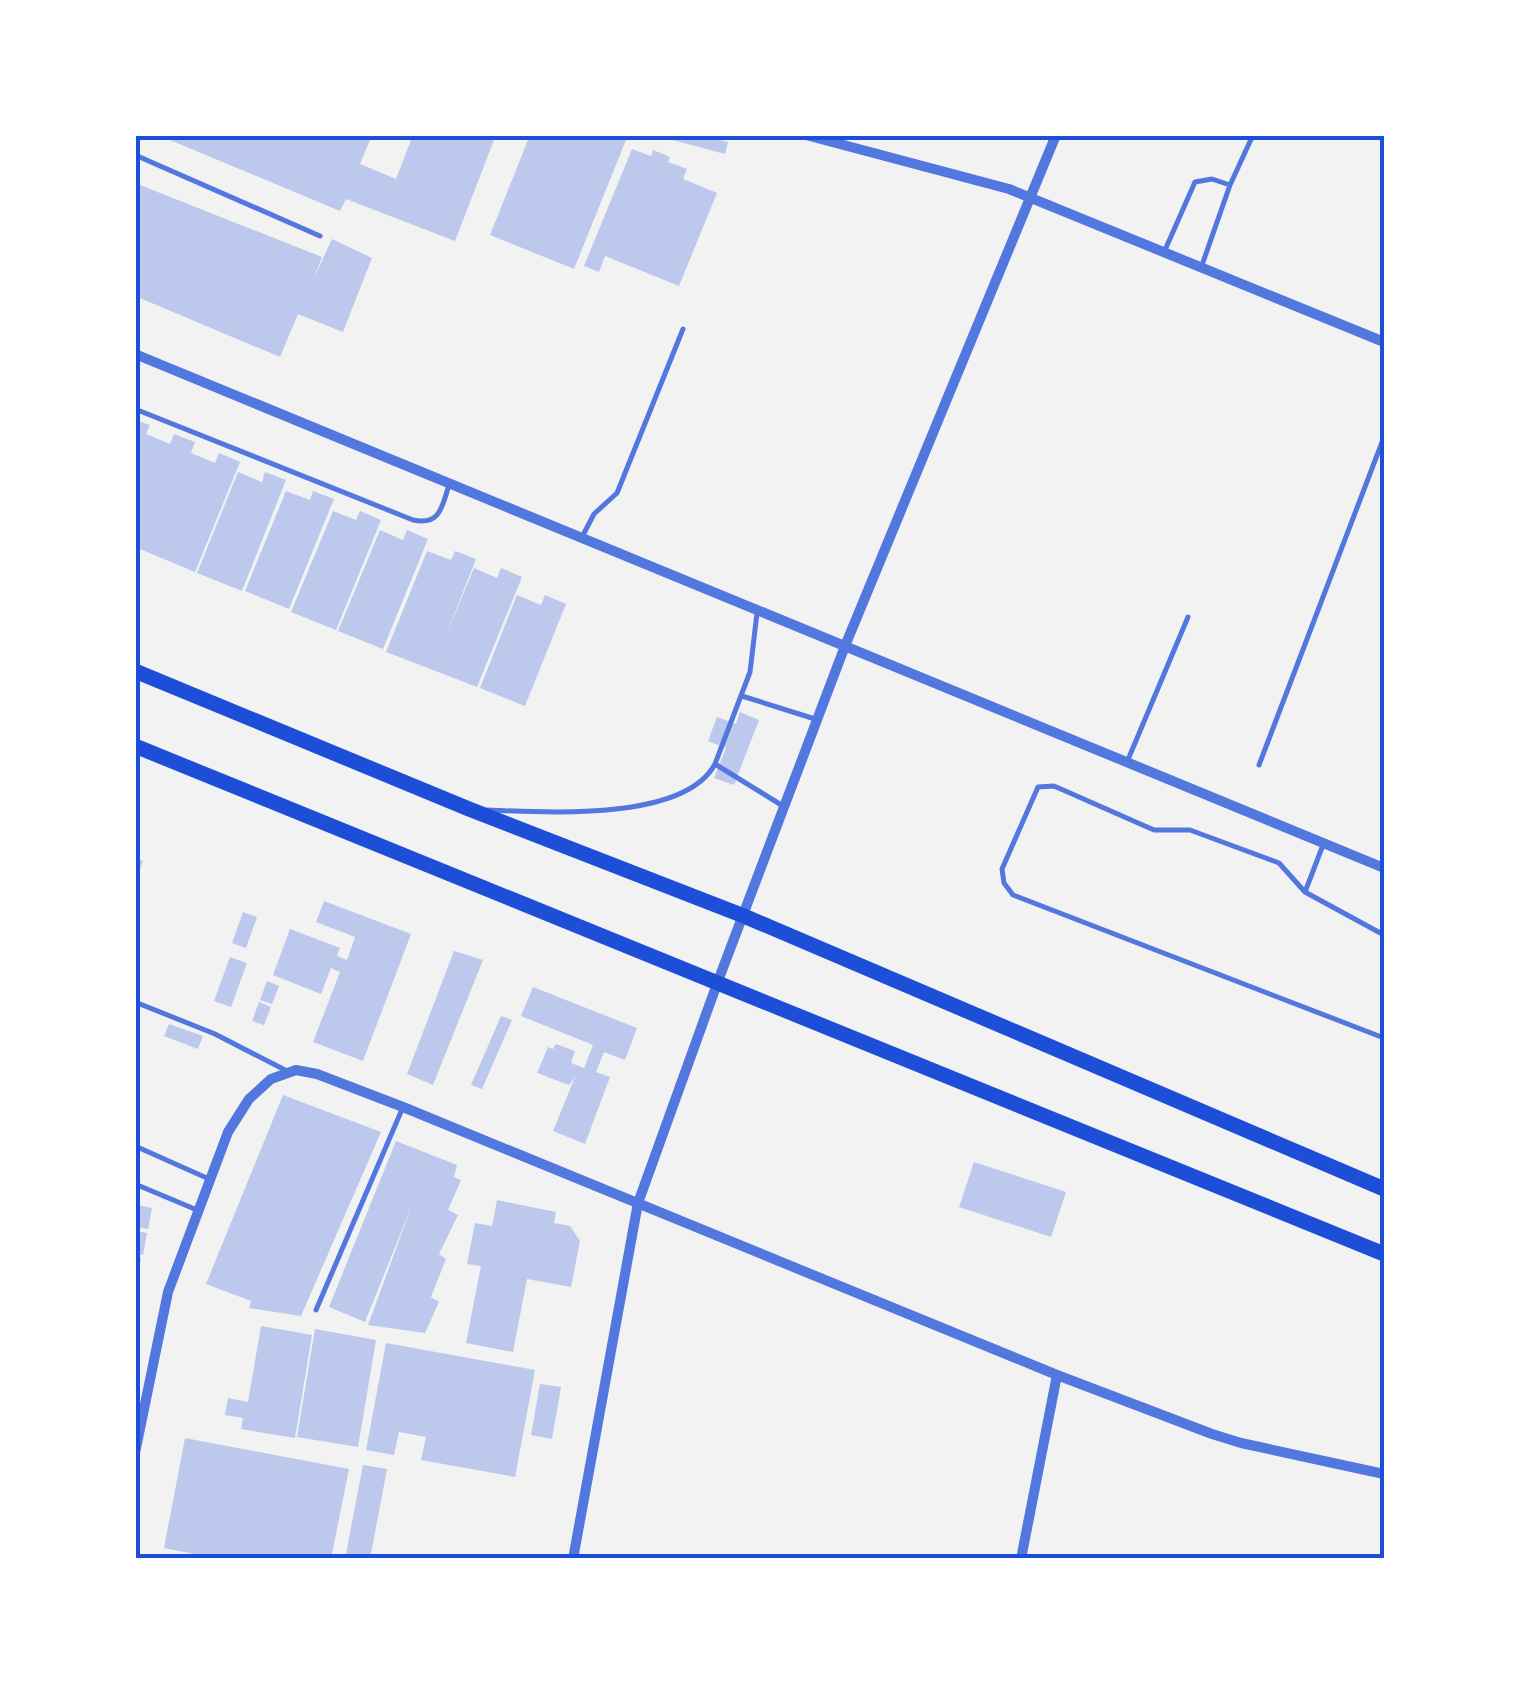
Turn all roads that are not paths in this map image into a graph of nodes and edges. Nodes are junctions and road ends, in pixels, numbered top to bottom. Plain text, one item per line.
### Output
1 (806, 135) edge
2 (1056, 135) edge
3 (1252, 135) edge
4 (135, 154) edge
5 (1230, 185) junction
6 (1030, 198) junction
7 (320, 236) dead end
8 (1164, 253) junction
9 (1202, 265) junction
10 (683, 329) dead end
11 (1384, 342) edge
12 (135, 354) edge
13 (135, 409) edge
14 (1384, 437) edge
15 (450, 482) junction
16 (582, 537) junction
17 (758, 608) junction
18 (1188, 617) dead end
19 (846, 646) junction
20 (135, 671) edge
21 (742, 696) junction
22 (818, 720) junction
23 (135, 746) edge
24 (1127, 762) junction
25 (715, 764) junction
26 (1258, 765) dead end
27 (786, 807) junction
28 (469, 809) junction
29 (1323, 845) junction
30 (1384, 868) edge
31 (1305, 892) junction
32 (744, 916) junction
33 (1384, 935) edge
34 (718, 982) junction
35 (135, 1002) edge
36 (1384, 1038) edge
37 (288, 1072) junction
38 (402, 1107) junction
39 (135, 1146) edge
40 (210, 1178) junction
41 (135, 1184) edge
42 (1384, 1189) edge
43 (638, 1203) junction
44 (197, 1210) junction
45 (1384, 1254) edge
46 (316, 1310) dead end
47 (1057, 1374) junction
48 (135, 1453) edge
49 (1384, 1474) edge
50 (574, 1559) edge
51 (1021, 1559) edge

1 - 6 street
2 - 6 street
3 - 5 lane
4 - 7 lane
5 - 8 lane
5 - 9 lane
6 - 8 street
6 - 19 street
8 - 9 street
9 - 11 street
10 - 16 lane
12 - 15 street
13 - 15 lane
14 - 26 lane
15 - 16 street
16 - 17 street
17 - 19 street
17 - 21 lane
18 - 24 lane
19 - 22 street
19 - 24 street
20 - 28 main road
21 - 22 lane
21 - 25 lane
22 - 27 street
23 - 34 main road
24 - 29 street
25 - 27 lane
25 - 28 lane
27 - 32 street
28 - 32 main road
29 - 30 street
29 - 31 lane
31 - 33 lane
31 - 36 lane
32 - 34 street
32 - 42 main road
34 - 43 street
34 - 45 main road
35 - 37 lane
37 - 38 street
37 - 40 street
38 - 43 street
38 - 46 lane
39 - 40 lane
40 - 44 street
41 - 44 lane
43 - 47 street
43 - 50 street
44 - 48 street
47 - 49 street
47 - 51 street

